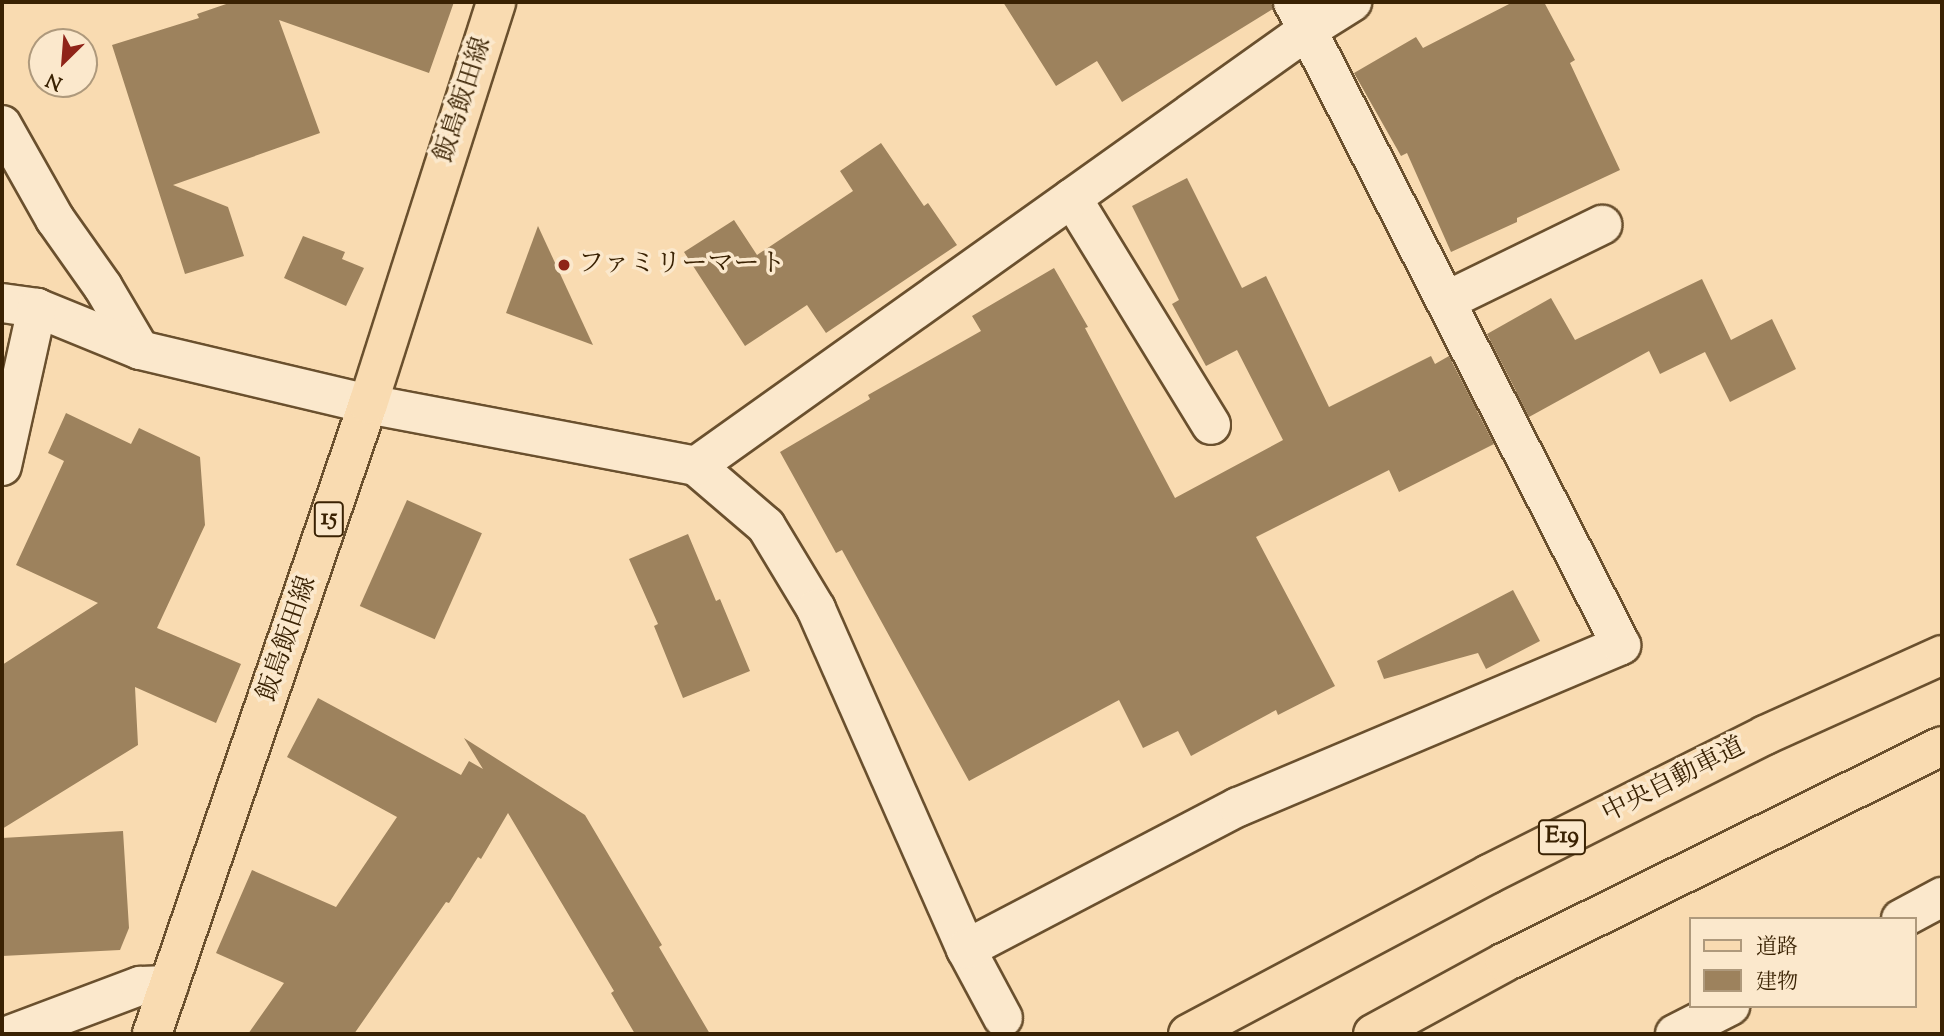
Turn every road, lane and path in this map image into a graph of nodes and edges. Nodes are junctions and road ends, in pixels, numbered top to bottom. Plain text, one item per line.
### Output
1 (496, 2) edge
2 (1352, 2) edge
3 (1301, 15) edge
4 (2, 125) edge
5 (1072, 198) junction
6 (1602, 225) dead end
7 (1446, 301) junction
8 (19, 306) edge
9 (140, 350) junction
10 (368, 404) junction
11 (1211, 425) dead end
12 (2, 466) edge
13 (696, 466) junction
14 (1942, 655) edge
15 (1942, 746) edge
16 (1942, 897) edge
17 (1905, 917) edge
18 (966, 950) junction
19 (169, 985) junction
20 (1726, 1008) edge
21 (1003, 1018) dead end
22 (12, 1034) edge
23 (152, 1034) edge
24 (1188, 1034) edge
25 (1373, 1034) edge
26 (1675, 1034) edge

1 - 10 main road, 飯島飯田線 / 15
2 - 3 street
3 - 5 street
3 - 7 street
4 - 9 street
5 - 11 street
5 - 13 street
6 - 7 street
7 - 18 street
8 - 9 street
8 - 12 street
9 - 10 street
10 - 13 street
10 - 19 main road, 飯島飯田線 / 15
13 - 18 street
14 - 24 main road, 中央自動車道 / E19
15 - 25 main road
16 - 17 street
18 - 21 street
19 - 22 street
19 - 23 main road, 飯島飯田線 / 15
20 - 26 street

